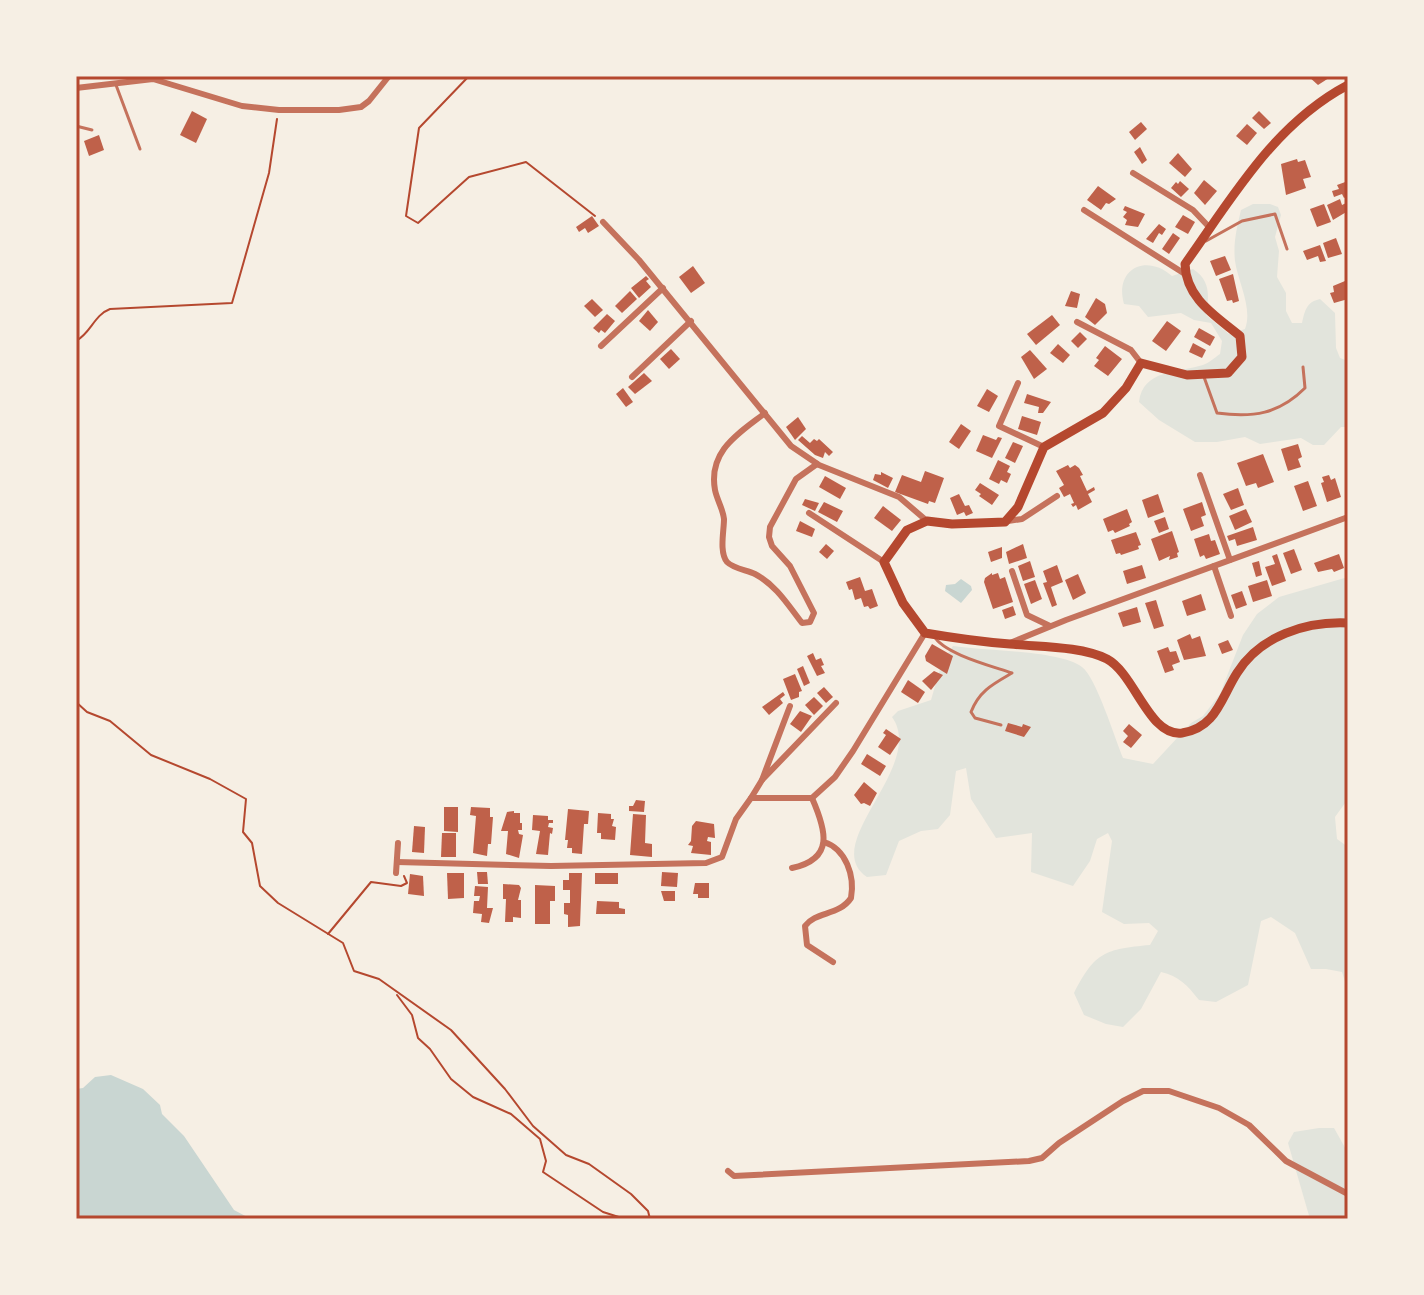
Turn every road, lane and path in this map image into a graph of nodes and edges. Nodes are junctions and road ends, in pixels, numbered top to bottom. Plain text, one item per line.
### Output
1 (389, 76) edge
2 (469, 76) edge
3 (115, 82) junction
4 (1348, 85) edge
5 (76, 88) edge
6 (279, 110) junction
7 (76, 126) edge
8 (92, 130) dead end
9 (140, 149) dead end
10 (1133, 173) dead end
11 (1084, 210) dead end
12 (603, 222) joint
13 (1210, 228) junction
14 (1198, 246) junction
15 (1287, 249) dead end
16 (1185, 274) junction
17 (663, 288) junction
18 (691, 321) junction
19 (1077, 322) dead end
20 (76, 341) edge
21 (601, 346) dead end
22 (1141, 363) junction
23 (1303, 367) dead end
24 (1204, 376) junction
25 (632, 377) dead end
26 (1018, 383) dead end
27 (765, 413) junction
28 (1044, 447) junction
29 (817, 464) junction
30 (1200, 475) dead end
31 (1057, 496) dead end
32 (809, 513) dead end
33 (1348, 517) edge
34 (927, 521) junction
35 (1005, 522) junction
36 (1230, 560) junction
37 (884, 562) junction
38 (1214, 566) junction
39 (1012, 571) dead end
40 (1231, 616) dead end
41 (1348, 623) edge
42 (1050, 626) junction
43 (929, 634) junction
44 (1008, 644) junction
45 (76, 702) edge
46 (836, 703) dead end
47 (790, 706) dead end
48 (1001, 725) dead end
49 (762, 780) junction
50 (751, 798) junction
51 (812, 798) junction
52 (824, 842) junction
53 (398, 843) dead end
54 (397, 862) junction
55 (792, 868) dead end
56 (396, 873) joint
57 (327, 935) junction
58 (833, 962) dead end
59 (394, 990) junction
60 (728, 1171) dead end
61 (1348, 1194) edge
62 (625, 1219) edge
63 (650, 1219) edge

1 - 6 street
2 - 12 path
3 - 5 street
3 - 6 street
3 - 9 lane
4 - 13 main road
6 - 20 path
7 - 8 lane
10 - 13 street
11 - 16 street
12 - 17 street
13 - 14 main road
14 - 15 lane
14 - 16 main road
16 - 24 main road
17 - 18 street
17 - 21 street
18 - 25 street
18 - 27 street
19 - 22 street
22 - 24 main road
22 - 28 main road
23 - 24 lane
26 - 28 street
27 - 29 street
27 - 29 street
28 - 35 main road
29 - 34 street
30 - 36 street
31 - 35 street
32 - 37 street
33 - 36 street
34 - 35 main road
34 - 37 main road
36 - 38 street
37 - 43 main road
38 - 40 street
38 - 42 street
39 - 42 street
41 - 44 main road
42 - 44 street
43 - 44 main road
43 - 48 lane
43 - 51 street
45 - 57 path
46 - 49 street
47 - 49 street
49 - 50 street
50 - 51 street
50 - 54 street
51 - 52 street
52 - 55 street
52 - 58 street
53 - 54 street
54 - 56 street
56 - 57 path
57 - 59 path
59 - 62 path
59 - 63 path
60 - 61 street

